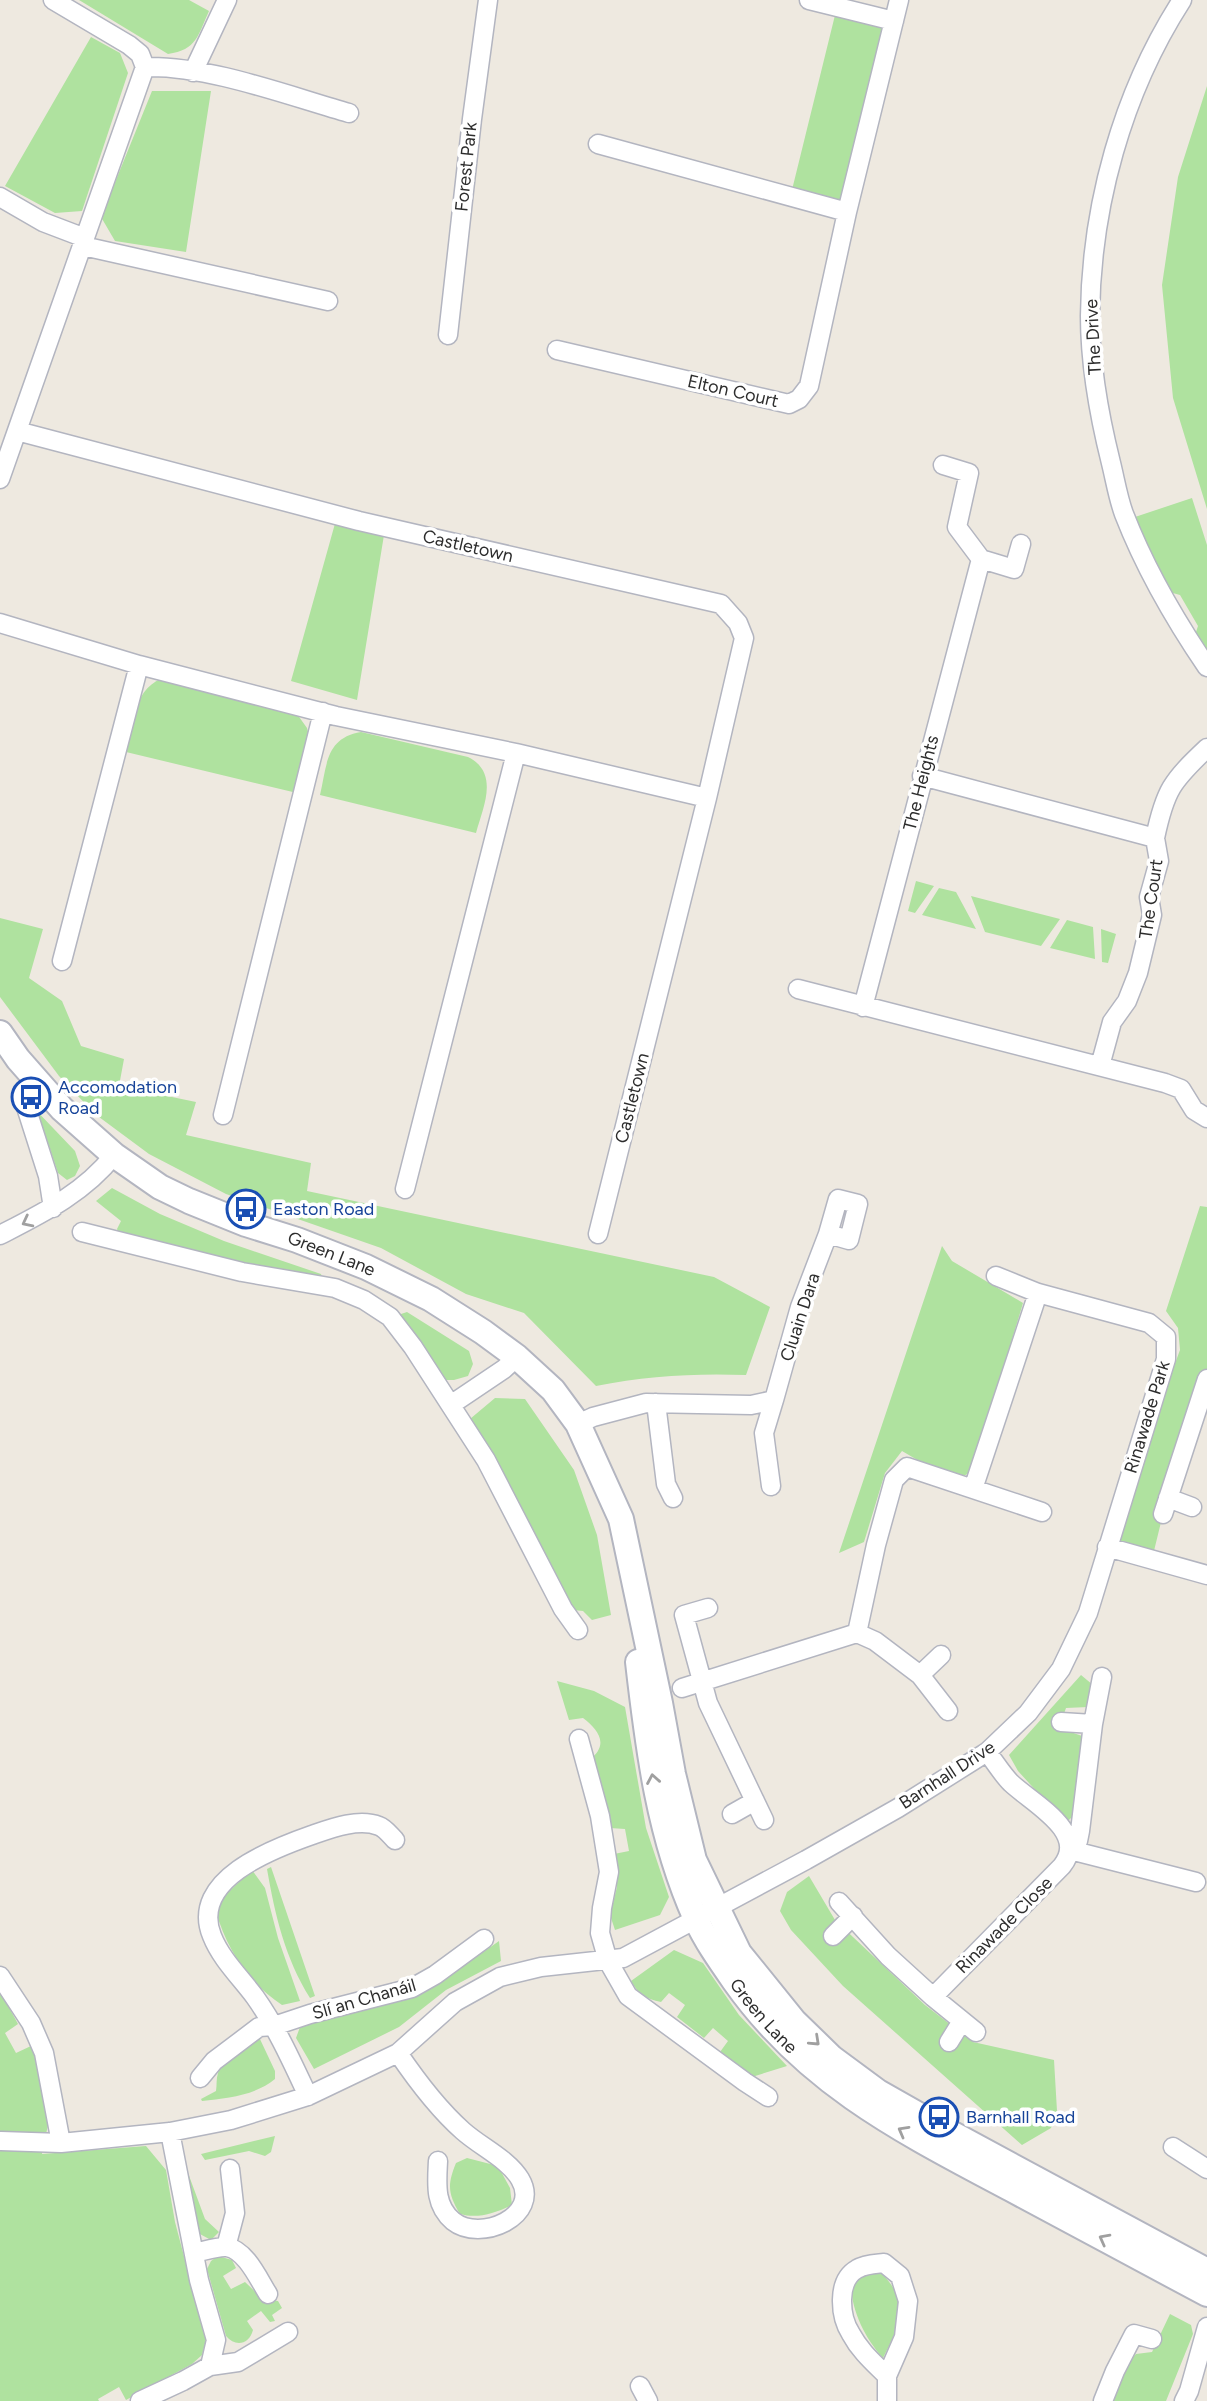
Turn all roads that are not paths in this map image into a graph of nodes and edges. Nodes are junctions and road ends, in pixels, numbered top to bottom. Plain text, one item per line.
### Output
1 (54, 0) edge
2 (227, 0) edge
3 (488, 0) edge
4 (809, 0) edge
5 (899, 0) edge
6 (1181, 0) edge
7 (894, 21) junction
8 (145, 67) junction
9 (193, 72) junction
10 (349, 113) dead end
11 (598, 144) dead end
12 (0, 197) edge
13 (847, 212) junction
14 (84, 242) junction
15 (328, 301) dead end
16 (448, 335) dead end
17 (557, 350) dead end
18 (17, 431) junction
19 (943, 466) dead end
20 (0, 479) edge
21 (1021, 544) dead end
22 (981, 559) junction
23 (0, 623) edge
24 (139, 665) junction
25 (1207, 667) edge
26 (323, 712) junction
27 (1207, 748) edge
28 (516, 753) junction
29 (922, 776) junction
30 (706, 798) junction
31 (1156, 838) junction
32 (62, 961) dead end
33 (798, 989) dead end
34 (863, 1007) junction
35 (0, 1033) edge
36 (1100, 1066) junction
37 (26, 1107) dead end
38 (223, 1115) dead end
39 (1207, 1118) edge
40 (114, 1154) junction
41 (405, 1189) dead end
42 (53, 1208) junction
43 (82, 1232) dead end
44 (598, 1234) dead end
45 (828, 1234) dead end
46 (0, 1236) edge
47 (996, 1276) dead end
48 (1038, 1293) junction
49 (517, 1357) junction
50 (1207, 1379) edge
51 (774, 1400) junction
52 (656, 1403) junction
53 (452, 1405) junction
54 (578, 1424) junction
55 (771, 1486) dead end
56 (973, 1489) junction
57 (673, 1498) dead end
58 (1192, 1507) dead end
59 (1042, 1512) dead end
60 (621, 1519) junction
61 (1107, 1547) junction
62 (1207, 1575) edge
63 (708, 1608) dead end
64 (578, 1630) dead end
65 (857, 1633) junction
66 (941, 1655) dead end
67 (920, 1675) junction
68 (1102, 1677) dead end
69 (702, 1683) junction
70 (682, 1688) dead end
71 (948, 1711) dead end
72 (1061, 1722) dead end
73 (1093, 1724) junction
74 (579, 1739) dead end
75 (987, 1752) junction
76 (755, 1801) junction
77 (732, 1814) dead end
78 (764, 1820) dead end
79 (395, 1840) dead end
80 (1070, 1850) junction
81 (1196, 1882) dead end
82 (839, 1902) dead end
83 (706, 1914) junction
84 (853, 1916) junction
85 (833, 1936) dead end
86 (484, 1939) dead end
87 (608, 1961) junction
88 (0, 1976) edge
89 (933, 1997) junction
90 (274, 2026) junction
91 (949, 2042) dead end
92 (398, 2053) junction
93 (200, 2078) dead end
94 (308, 2096) junction
95 (768, 2097) dead end
96 (170, 2132) junction
97 (1, 2141) edge
98 (61, 2143) junction
99 (1173, 2147) dead end
100 (438, 2161) dead end
101 (230, 2169) dead end
102 (1207, 2169) edge
103 (1023, 2170) junction
104 (1076, 2224) junction
105 (1127, 2227) junction
106 (226, 2247) junction
107 (194, 2253) junction
108 (1207, 2271) edge
109 (1207, 2288) edge
110 (268, 2294) dead end
111 (1207, 2294) edge
112 (1207, 2327) edge
113 (288, 2332) dead end
114 (1152, 2339) dead end
115 (210, 2366) junction
116 (887, 2376) junction
117 (139, 2401) edge
118 (887, 2401) edge
119 (1103, 2401) edge
120 (1184, 2401) edge

1 - 8 street
2 - 9 street
3 - 16 street, Forest Park
4 - 7 street
5 - 7 street, Elton Court
6 - 25 street, The Drive
7 - 13 street, Elton Court
8 - 9 street
8 - 14 street
9 - 10 street
11 - 13 street
12 - 14 street
13 - 17 street, Elton Court
14 - 15 street
14 - 18 street
18 - 20 street
18 - 30 street, Castletown
19 - 22 street
21 - 22 street
22 - 29 street, The Heights
23 - 24 street
24 - 26 street
24 - 32 street
26 - 28 street
26 - 38 street
27 - 31 street
28 - 30 street
28 - 41 street
29 - 31 street, The Court
29 - 34 street, The Heights
30 - 44 street, Castletown
31 - 36 street, The Court
33 - 34 street
34 - 36 street
35 - 40 street, Green Lane
36 - 39 street
37 - 42 street
40 - 42 street
40 - 49 street, Green Lane
42 -> 46 street
43 - 53 street
45 - 51 street, Cluain Dara
47 - 48 street, Rinawade Park
48 - 56 street
48 - 61 street, Rinawade Park
49 - 53 street
49 - 54 street, Green Lane
50 - 58 street
51 - 52 street
51 - 55 street, Cluain Dara
52 - 54 street
52 - 57 street
53 - 64 street
54 - 60 street, Green Lane
56 - 59 street
56 - 65 street
60 - 83 street, Green Lane
83 -> 60 street, Green Lane
61 - 62 street
61 - 75 street, Barnhall Drive
63 - 69 street
65 - 67 street
65 - 69 street
66 - 67 street
67 - 71 street
68 - 73 street, Rinawade Close
69 - 70 street
69 - 76 street
72 - 73 street
73 - 80 street, Rinawade Close
74 - 87 street
75 - 80 street
75 - 83 street, Barnhall Drive
76 - 77 street
76 - 78 street
79 - 90 street
80 - 81 street
80 - 89 street, Rinawade Close
82 - 84 street
83 - 87 street, Barnhall Drive
83 -> 103 street, Green Lane
104 -> 83 street, Green Lane
84 - 85 street
84 - 89 street
86 - 90 street, Slí an Chanáil
87 - 92 street, Barnhall Drive
87 - 95 street
88 - 98 street
89 - 91 street
90 - 93 street, Slí an Chanáil
90 - 94 street
92 - 94 street, Barnhall Drive
92 - 100 street
94 - 96 street, Barnhall Drive
96 - 98 street, Barnhall Drive
96 - 107 street
97 - 98 street, Barnhall Drive
99 - 102 street
101 - 106 street
103 - 104 street
103 - 105 street, Green Lane
111 -> 104 street, Green Lane
105 - 108 street, Green Lane
105 - 109 street
106 - 107 street
106 - 110 street
107 - 115 street
112 - 120 street
113 - 115 street
114 - 119 street
115 - 117 street
116 - 116 street
116 - 118 street

